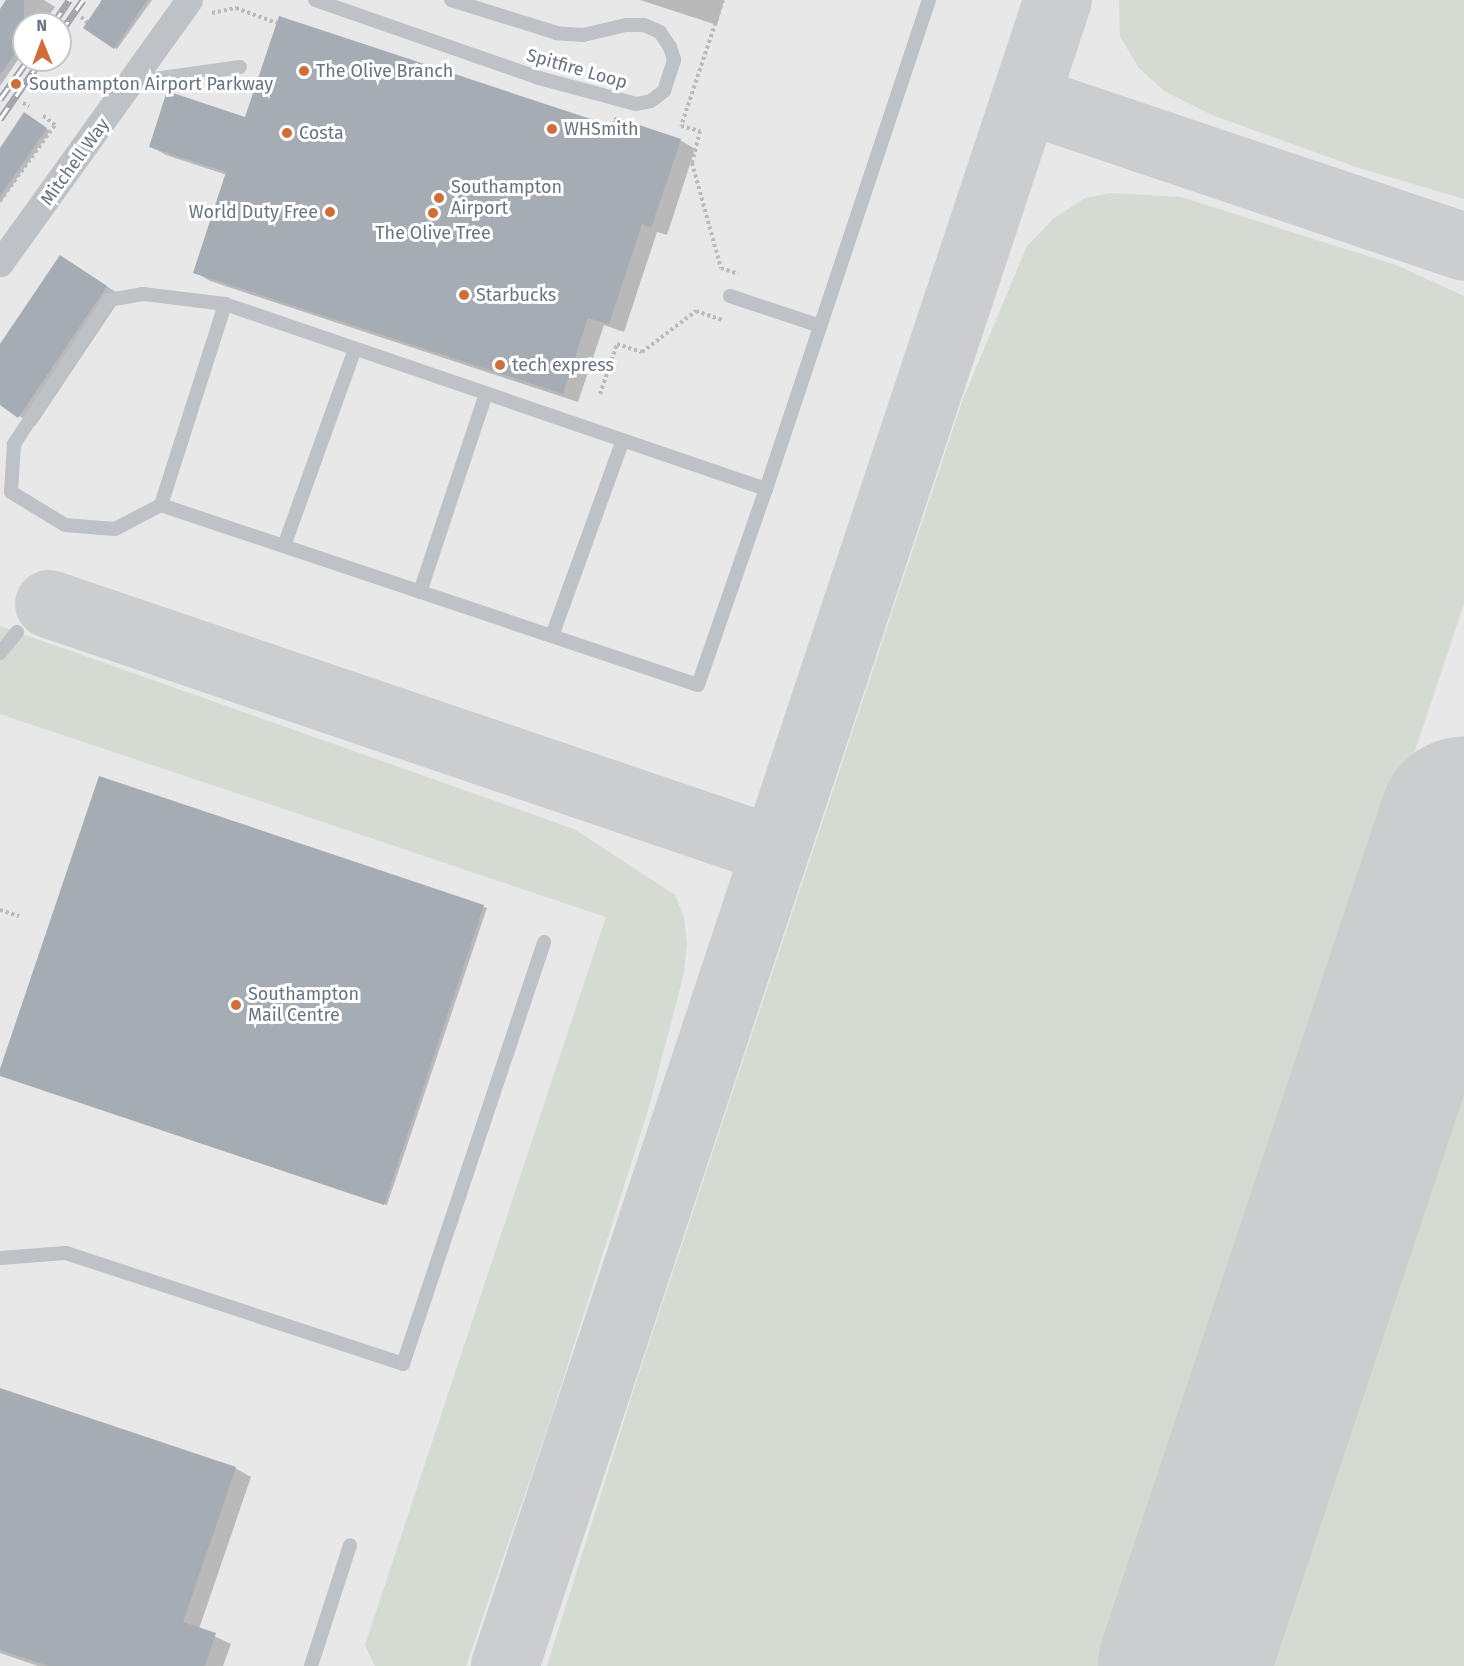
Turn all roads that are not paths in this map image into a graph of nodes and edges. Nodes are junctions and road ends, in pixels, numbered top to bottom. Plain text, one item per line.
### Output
1 (189, 0) edge
2 (451, 0) edge
3 (929, 0) edge
4 (319, 1) edge
5 (240, 67) dead end
6 (133, 82) junction
7 (0, 263) edge
8 (730, 296) dead end
9 (225, 304) junction
10 (820, 326) junction
11 (355, 349) junction
12 (486, 394) junction
13 (623, 440) junction
14 (766, 489) junction
15 (161, 505) junction
16 (284, 546) junction
17 (420, 592) junction
18 (17, 632) dead end
19 (552, 636) junction
20 (0, 653) edge
21 (544, 942) dead end
22 (2, 1256) edge
23 (350, 1545) dead end
24 (310, 1666) edge

1 - 6 street, Mitchell Way
2 - 4 lane, Spitfire Loop
3 - 10 lane
5 - 6 lane
6 - 7 street, Mitchell Way
8 - 10 lane
9 - 11 lane
9 - 15 lane
9 - 15 lane
10 - 14 lane
11 - 12 lane
11 - 16 lane
12 - 13 lane
12 - 17 lane
13 - 14 lane
13 - 19 lane
14 - 19 lane
15 - 16 lane
16 - 17 lane
17 - 19 lane
18 - 20 lane
21 - 22 lane
23 - 24 lane

